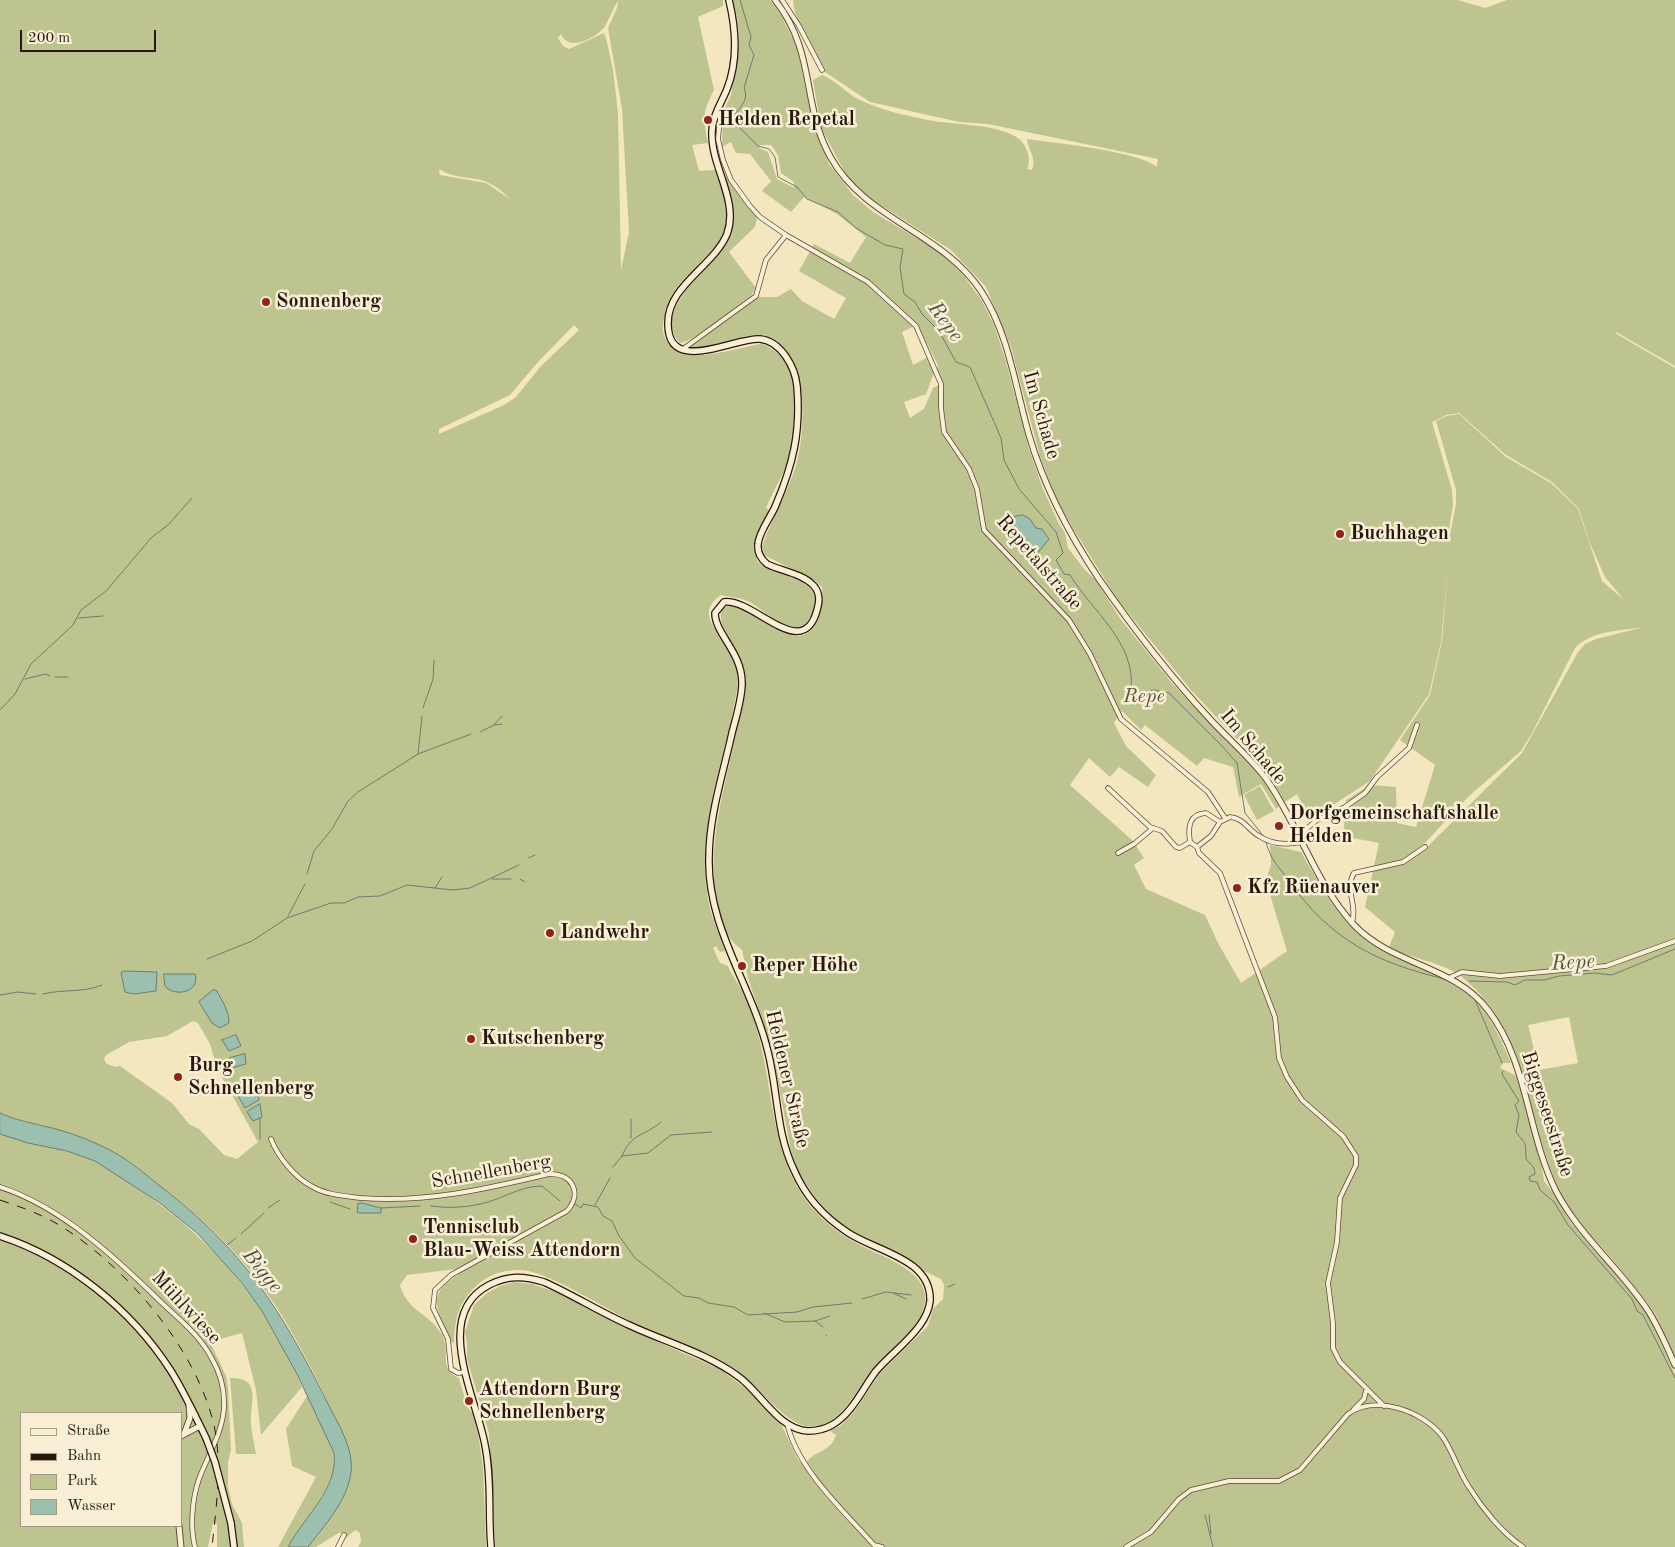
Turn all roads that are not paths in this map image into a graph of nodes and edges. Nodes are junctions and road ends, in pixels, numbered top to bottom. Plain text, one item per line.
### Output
1 (729, 0) edge
2 (775, 0) edge
3 (782, 0) edge
4 (822, 70) dead end
5 (718, 110) junction
6 (786, 235) junction
7 (683, 349) junction
8 (1417, 725) dead end
9 (1108, 788) dead end
10 (1225, 818) junction
11 (1220, 822) junction
12 (1153, 828) junction
13 (1298, 836) junction
14 (1190, 842) junction
15 (1301, 842) junction
16 (1197, 847) junction
17 (1425, 847) dead end
18 (1118, 853) dead end
19 (1352, 922) junction
20 (1675, 941) edge
21 (1451, 977) junction
22 (271, 1139) dead end
23 (0, 1187) edge
24 (0, 1236) edge
25 (1675, 1365) edge
26 (465, 1372) junction
27 (1366, 1391) junction
28 (189, 1405) junction
29 (1384, 1406) junction
30 (1354, 1409) junction
31 (787, 1422) junction
32 (200, 1426) junction
33 (183, 1435) edge
34 (179, 1527) edge
35 (344, 1535) dead end
36 (180, 1547) edge
37 (195, 1547) edge
38 (234, 1547) edge
39 (338, 1547) edge
40 (491, 1547) edge
41 (882, 1547) edge
42 (1126, 1547) edge
43 (1523, 1547) edge

1 - 5 main road, Repetalstraße
2 - 13 street, Im Schade
3 - 4 street
5 - 6 street, Repetalstraße
5 - 7 main road
6 - 7 street
6 - 10 street, Repetalstraße
7 - 31 main road, Heldener Straße
8 - 13 street
9 - 12 street
10 - 11 street
10 - 15 street
11 - 14 street
11 - 16 street
12 - 14 street
12 - 18 street
13 - 15 street, Im Schade
14 - 16 street
15 - 19 street
16 - 27 street
17 - 19 street
19 - 21 street
20 - 21 street
21 - 25 street, Biggeseestraße
22 - 26 street, Schnellenberg
23 - 37 street, Mühlwiese
24 - 28 main road
26 - 31 main road, Heldener Straße
26 - 40 main road, Heldener Straße
27 - 29 street
27 - 30 street
28 - 32 main road
28 - 33 street
29 - 30 street
29 - 43 street
30 - 42 street
31 - 41 street
32 - 33 street
32 - 38 main road, bridge
34 - 36 street
35 - 39 street

